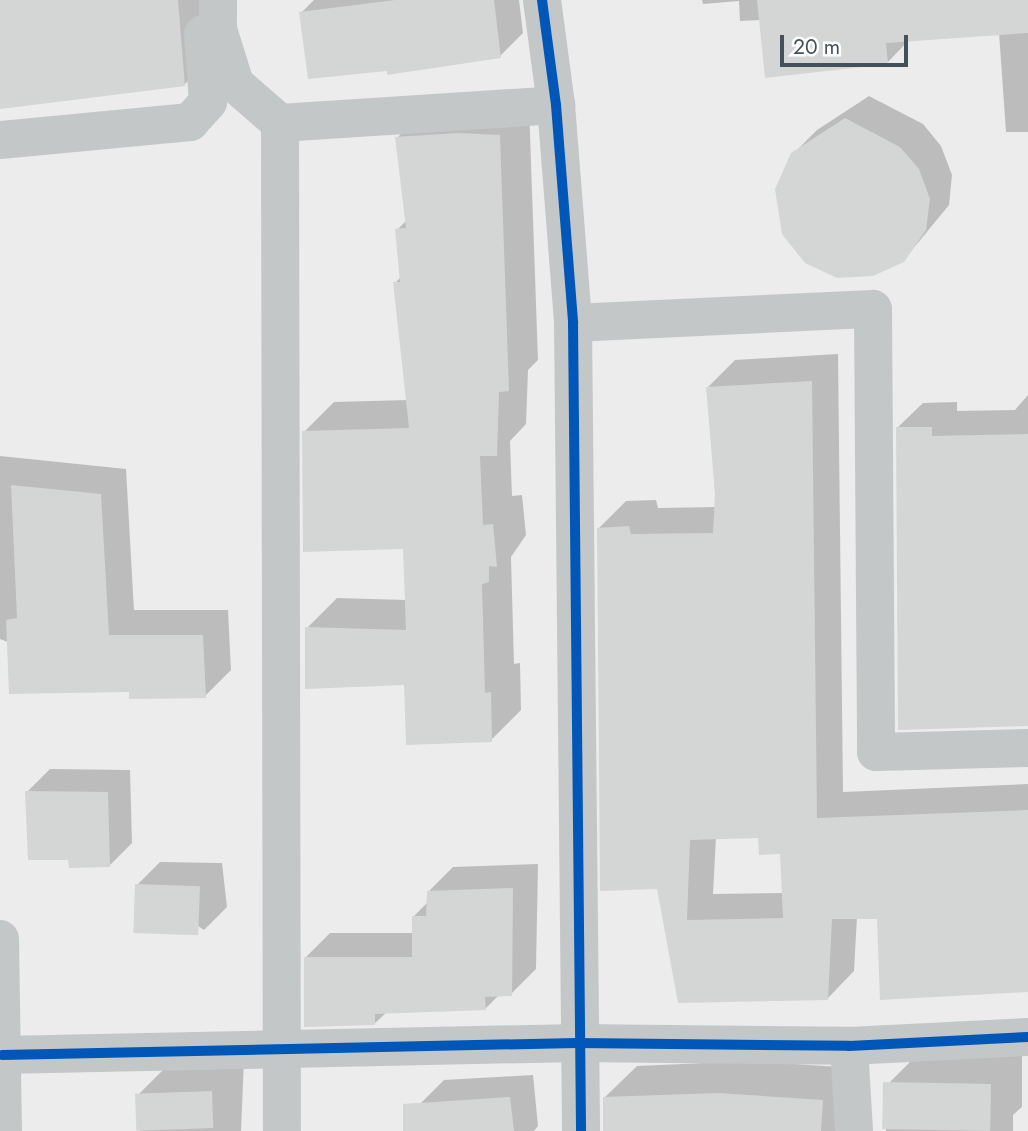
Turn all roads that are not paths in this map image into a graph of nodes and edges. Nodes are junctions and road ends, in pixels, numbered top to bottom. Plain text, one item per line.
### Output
1 (201, 0) edge
2 (218, 0) edge
3 (542, 0) edge
4 (556, 105) junction
5 (280, 123) junction
6 (0, 140) edge
7 (573, 323) junction
8 (1028, 748) edge
9 (0, 939) edge
10 (1028, 1037) edge
11 (577, 1043) junction
12 (849, 1046) junction
13 (281, 1049) junction
14 (2, 1055) edge
15 (3, 1131) edge
16 (282, 1131) edge
17 (581, 1131) edge
18 (854, 1131) edge

1 - 6 street
2 - 5 street
3 - 4 street
4 - 5 street
4 - 7 street
5 - 13 street
7 - 8 street
7 - 11 street
9 - 14 street
10 - 12 street
11 - 12 street
11 - 13 street
11 - 17 street
12 - 18 street
13 - 14 street
13 - 16 street
14 - 15 street

